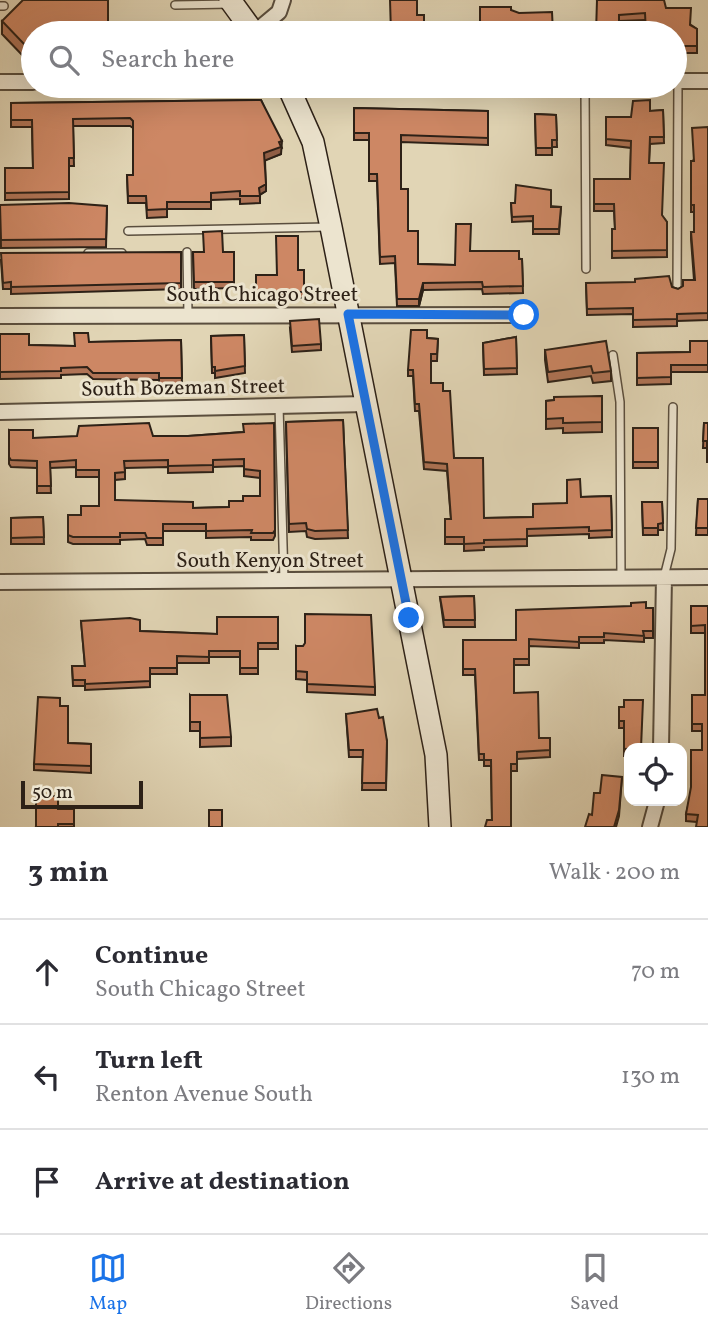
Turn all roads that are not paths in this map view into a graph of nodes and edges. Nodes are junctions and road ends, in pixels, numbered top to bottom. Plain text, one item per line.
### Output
1 (283, 0) edge
2 (232, 2) edge
3 (175, 5) dead end
4 (245, 21) edge
5 (268, 21) edge
6 (687, 81) edge
7 (708, 81) edge
8 (0, 82) edge
9 (21, 82) edge
10 (293, 98) edge
11 (585, 98) edge
12 (677, 98) edge
13 (331, 227) junction
14 (128, 231) dead end
15 (187, 252) dead end
16 (81, 253) edge
17 (122, 253) edge
18 (586, 269) dead end
19 (677, 290) edge
20 (348, 314) junction
21 (188, 315) junction
22 (524, 315) dead end
23 (0, 316) edge
24 (613, 355) dead end
25 (366, 404) junction
26 (279, 406) junction
27 (673, 407) dead end
28 (0, 412) edge
29 (664, 577) junction
30 (708, 577) edge
31 (621, 578) junction
32 (284, 580) junction
33 (401, 580) junction
34 (0, 582) edge
35 (662, 743) edge
36 (656, 806) edge
37 (440, 827) edge
38 (650, 827) edge

1 - 5 street
2 - 3 lane
2 - 4 main road
6 - 7 street
8 - 9 street
10 - 13 main road
11 - 18 lane
12 - 19 lane
13 - 14 lane
13 - 20 main road
15 - 21 lane
16 - 17 lane
20 - 21 street, South Chicago Street
20 - 22 street, South Chicago Street
20 - 25 main road
21 - 23 street, South Chicago Street
24 - 31 lane
25 - 26 street, South Bozeman Street
25 - 33 main road
26 - 28 street, South Bozeman Street
26 - 32 lane
27 - 29 lane
29 - 30 street, South Kenyon Street
29 - 31 street, South Kenyon Street
29 - 35 street
31 - 33 street, South Kenyon Street
32 - 33 street, South Kenyon Street
32 - 34 street, South Kenyon Street
33 - 37 main road
36 - 38 street

